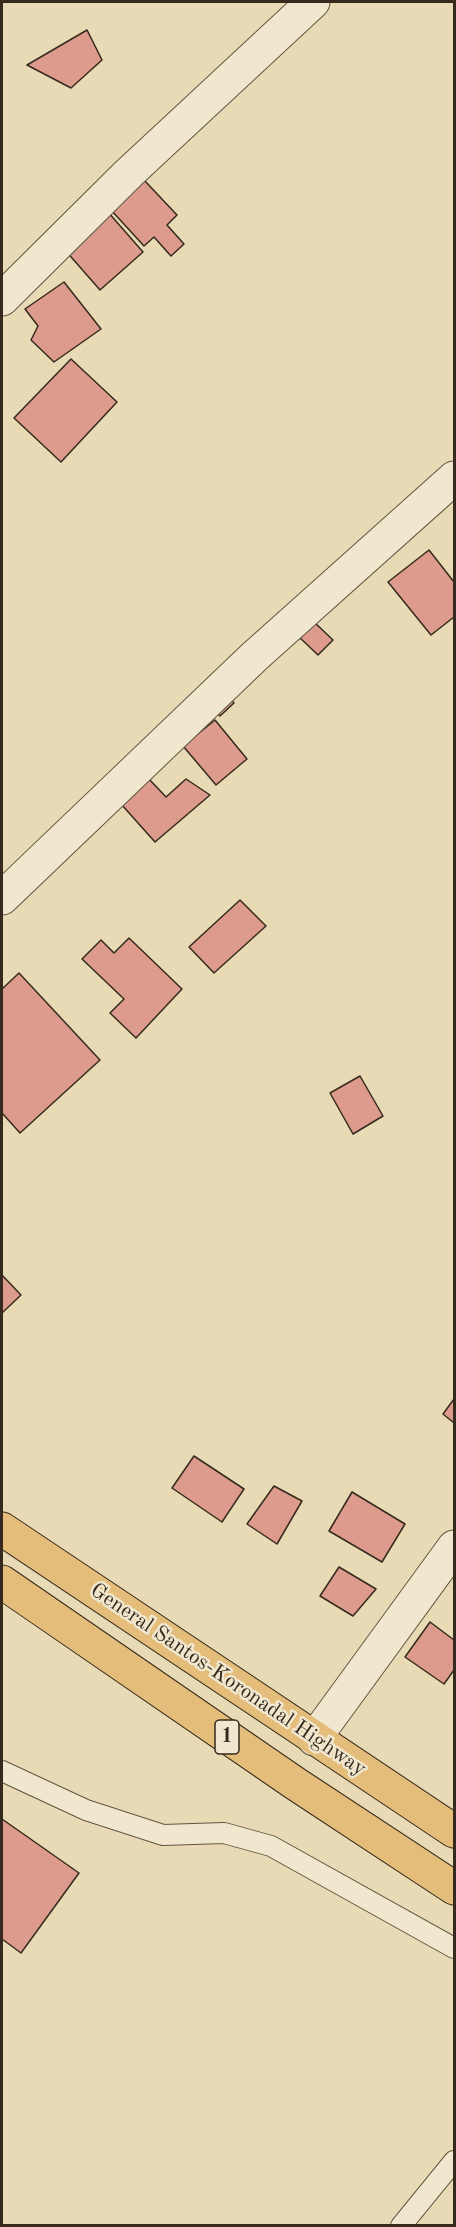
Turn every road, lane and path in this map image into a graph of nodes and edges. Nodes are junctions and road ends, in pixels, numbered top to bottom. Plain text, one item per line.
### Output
1 (314, 2) edge
2 (2, 299) edge
3 (454, 478) edge
4 (2, 898) edge
5 (2, 1529) edge
6 (454, 1547) edge
7 (2, 1582) edge
8 (314, 1739) junction
9 (2, 1771) edge
10 (454, 1831) edge
11 (454, 1888) edge
12 (454, 1948) edge
13 (454, 2161) edge
14 (401, 2226) edge

1 - 2 street
3 - 4 street
5 - 8 highway, General Santos-Koronadal Highway / 1
6 - 8 street
7 - 11 highway, 1
8 - 10 highway, General Santos-Koronadal Highway / 1
9 - 12 lane
13 - 14 lane

